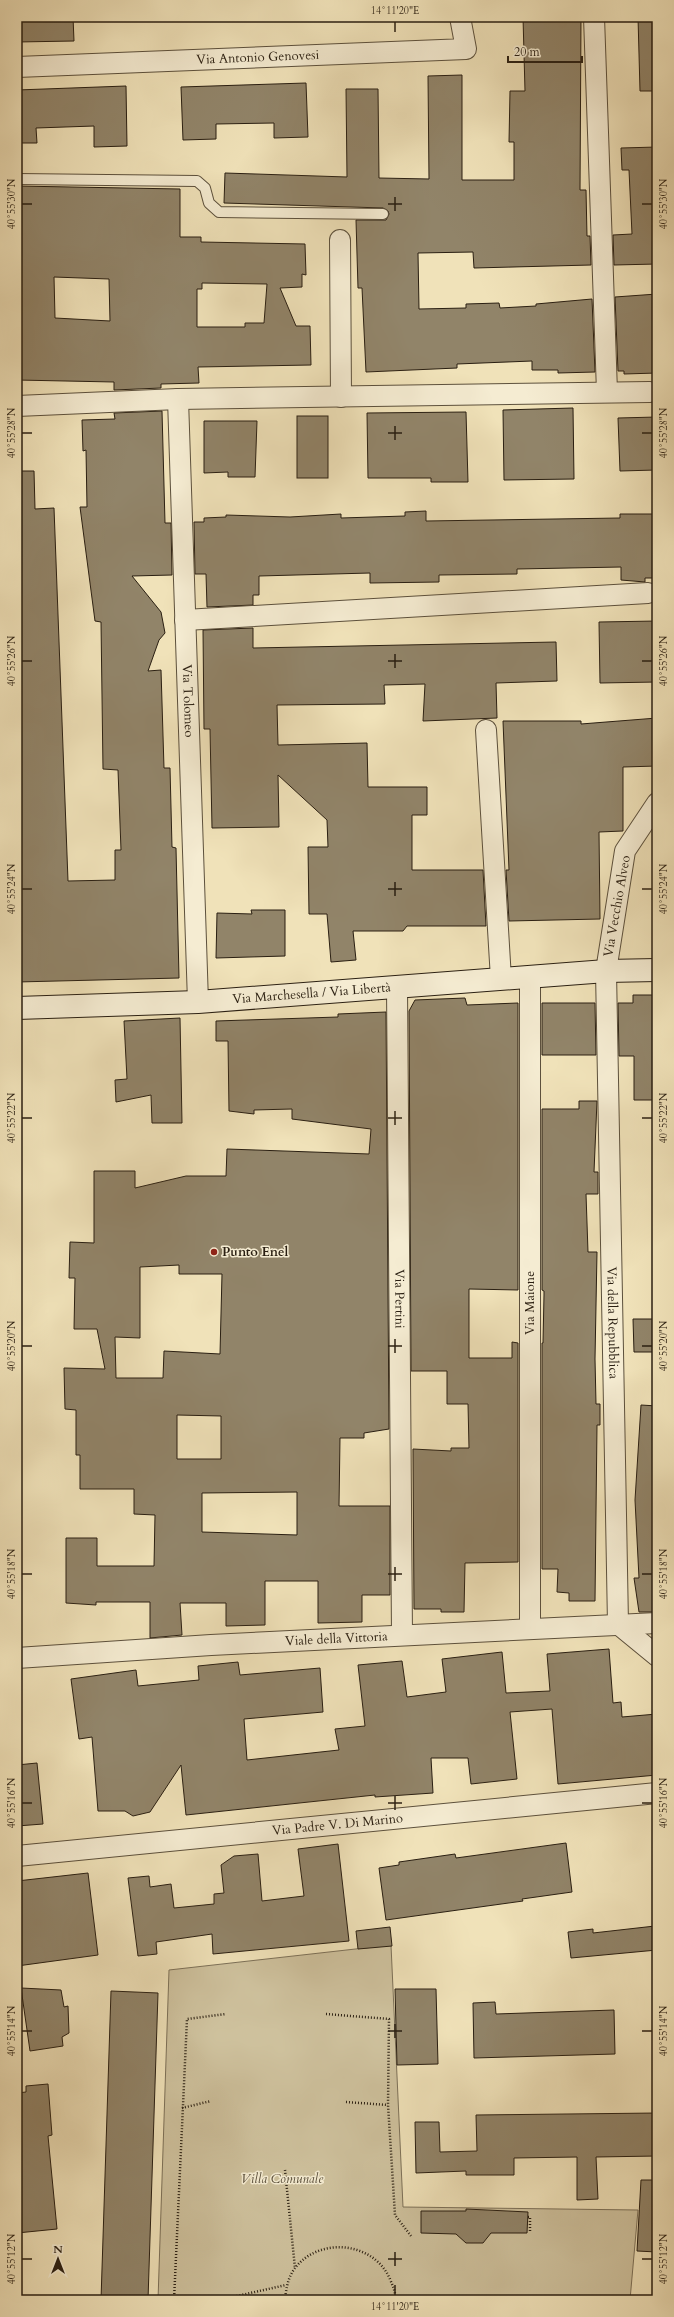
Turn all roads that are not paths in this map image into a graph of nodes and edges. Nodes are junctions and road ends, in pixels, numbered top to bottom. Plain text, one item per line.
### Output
1 (460, 17) edge
2 (594, 17) edge
3 (17, 67) edge
4 (17, 179) edge
5 (384, 214) dead end
6 (340, 240) dead end
7 (607, 392) junction
8 (650, 392) dead end
9 (341, 397) junction
10 (178, 399) junction
11 (17, 406) edge
12 (648, 594) dead end
13 (186, 620) junction
14 (486, 730) dead end
15 (657, 803) edge
16 (657, 970) edge
17 (606, 971) junction
18 (530, 977) junction
19 (501, 979) junction
20 (398, 987) junction
21 (198, 1002) junction
22 (17, 1008) edge
23 (657, 1623) edge
24 (618, 1624) junction
25 (530, 1628) junction
26 (402, 1635) junction
27 (657, 1656) edge
28 (21, 1657) edge
29 (657, 1793) edge
30 (17, 1856) edge

1 - 3 street, Via Antonio Genovesi
2 - 7 street
4 - 5 lane
6 - 9 street
7 - 8 street
7 - 9 street
9 - 10 street
10 - 11 street
10 - 13 street, Via Tolomeo
12 - 13 street
13 - 21 street, Via Tolomeo
14 - 19 street
15 - 17 street, Via Vecchio Alveo
16 - 17 street, Via Marchesella / Via Libertà
17 - 18 street, Via Marchesella / Via Libertà
17 - 24 street, Via della Repubblica
18 - 19 street, Via Marchesella / Via Libertà
18 - 25 street, Via Maione
19 - 20 street, Via Marchesella / Via Libertà
20 - 21 street, Via Marchesella / Via Libertà
20 - 26 street, Via Pertini
21 - 22 street, Via Marchesella / Via Libertà
23 - 24 street, Viale della Vittoria
24 - 25 street, Viale della Vittoria
24 - 27 street
25 - 26 street, Viale della Vittoria
26 - 28 street, Viale della Vittoria
29 - 30 street, Via Padre V. Di Marino

